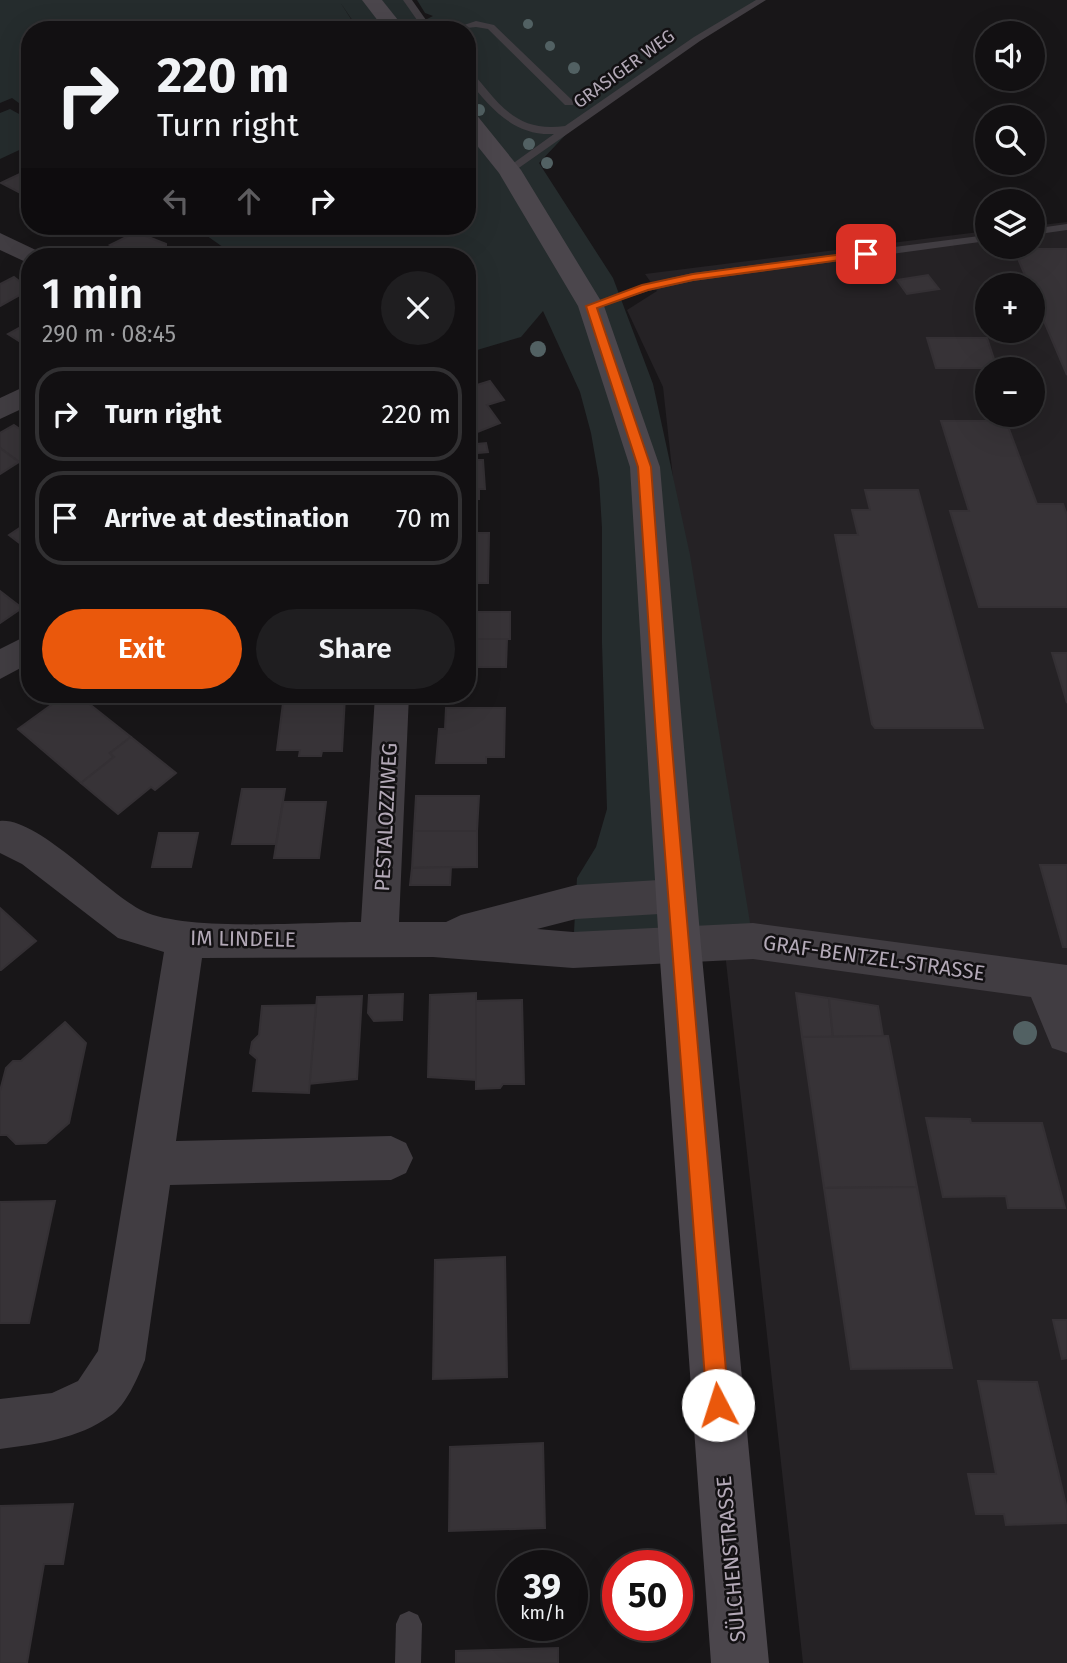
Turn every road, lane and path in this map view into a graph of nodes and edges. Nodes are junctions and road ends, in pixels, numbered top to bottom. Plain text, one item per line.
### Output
1 (372, 0) edge
2 (407, 0) edge
3 (762, 0) edge
4 (389, 21) edge
5 (422, 21) edge
6 (476, 24) edge
7 (476, 83) edge
8 (569, 103) dead end
9 (572, 128) junction
10 (476, 129) edge
11 (509, 170) junction
12 (1067, 228) edge
13 (1045, 231) edge
14 (0, 240) edge
15 (975, 240) edge
16 (21, 252) edge
17 (591, 306) junction
18 (21, 398) edge
19 (0, 410) edge
20 (21, 652) edge
21 (0, 666) edge
22 (393, 703) edge
23 (3, 833) edge
24 (676, 896) junction
25 (433, 939) junction
26 (185, 940) junction
27 (379, 940) junction
28 (680, 946) junction
29 (1056, 982) edge
30 (1067, 1034) edge
31 (391, 1158) dead end
32 (153, 1163) junction
33 (0, 1423) edge
34 (409, 1624) dead end
35 (408, 1663) edge
36 (740, 1663) edge

1 - 4 main road
2 - 5 lane
3 - 9 lane, GRASIGER WEG
6 - 8 lane
7 - 9 lane
9 - 11 lane, GRASIGER WEG
10 - 11 main road, SÜLCHENSTRASSE
11 - 17 main road, SÜLCHENSTRASSE
12 - 13 lane
14 - 16 street
15 - 17 lane
17 - 24 main road, SÜLCHENSTRASSE
18 - 19 street
20 - 21 street
22 - 27 street, PESTALOZZIWEG
23 - 26 street, IM LINDELE
24 - 25 street, IM LINDELE
24 - 28 main road, SÜLCHENSTRASSE
25 - 27 street, IM LINDELE
25 - 28 street, IM LINDELE
26 - 27 street, IM LINDELE
26 - 32 street
28 - 29 street, GRAF-BENTZEL-STRASSE
28 - 36 main road, SÜLCHENSTRASSE
29 - 30 street
31 - 32 street
32 - 33 street
34 - 35 lane

